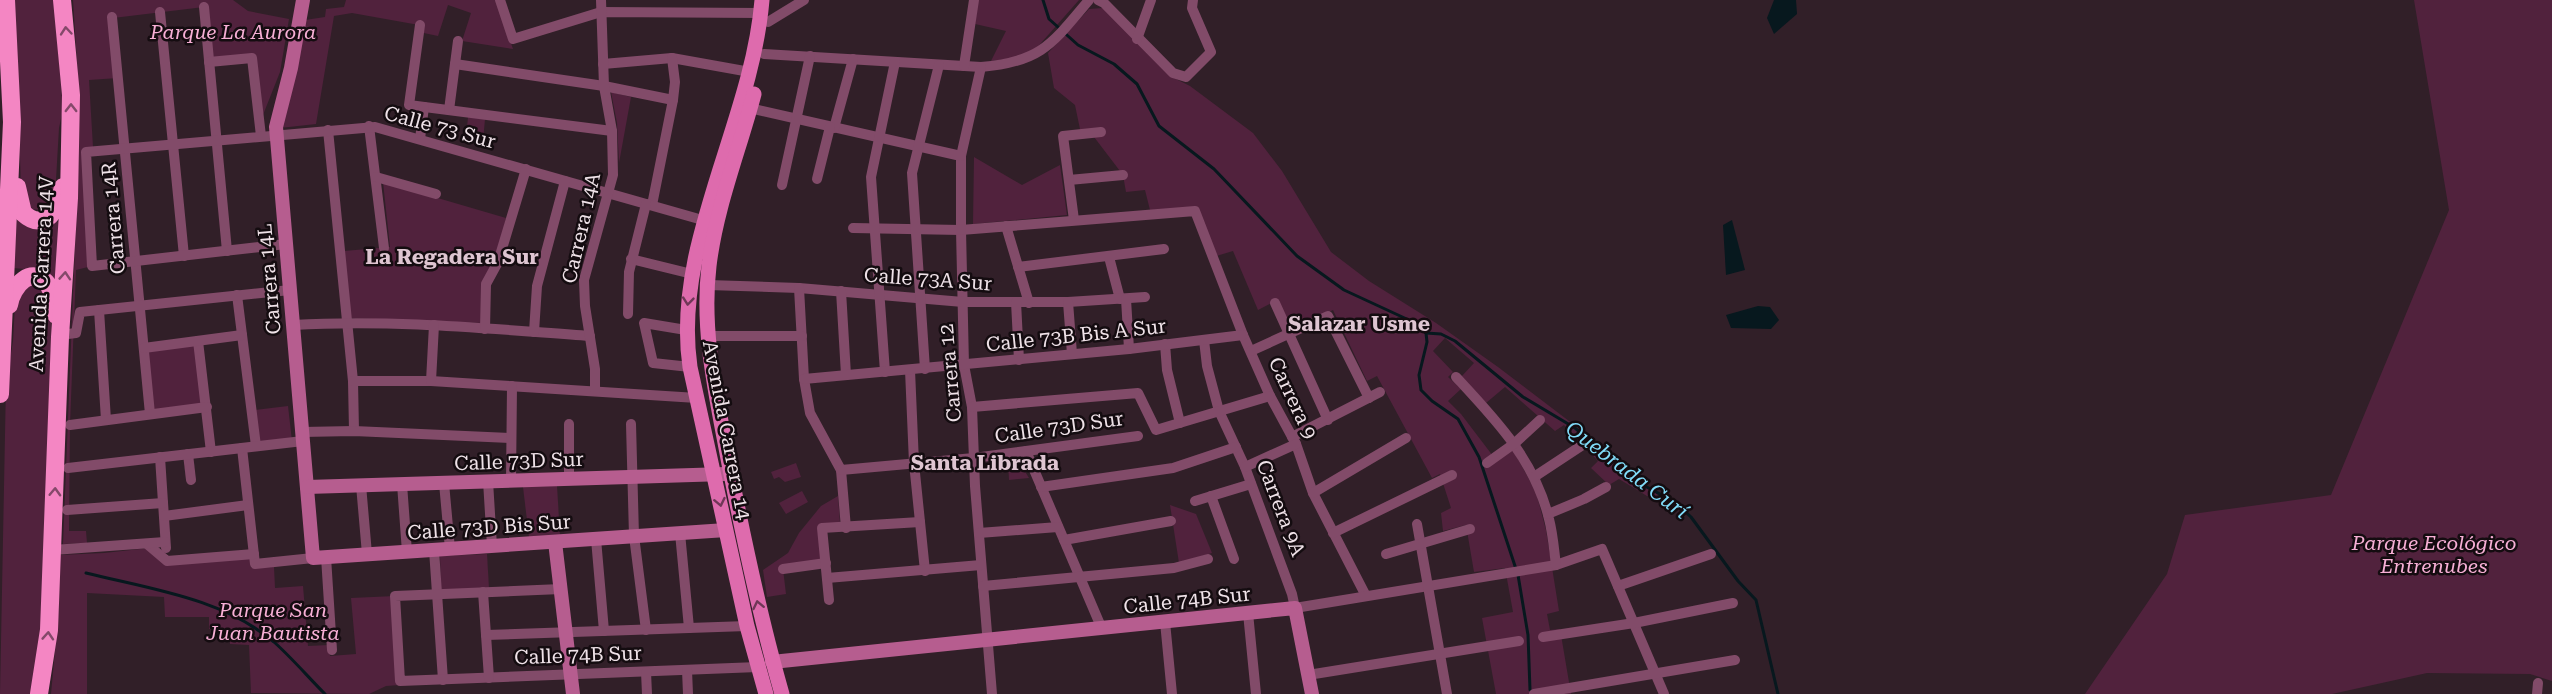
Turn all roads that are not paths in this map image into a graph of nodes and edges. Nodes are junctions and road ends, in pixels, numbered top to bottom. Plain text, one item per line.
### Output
1 (6, 0) edge
2 (62, 0) edge
3 (303, 0) edge
4 (500, 0) edge
5 (601, 0) edge
6 (771, 0) edge
7 (804, 0) edge
8 (974, 0) edge
9 (1089, 0) edge
10 (1098, 0) edge
11 (1151, 0) edge
12 (1193, 0) edge
13 (787, 6) edge
14 (204, 7) dead end
15 (160, 12) dead end
16 (601, 12) junction
17 (764, 12) edge
18 (112, 18) dead end
19 (420, 25) dead end
20 (1137, 39) junction
21 (458, 41) dead end
22 (764, 54) junction
23 (810, 56) junction
24 (672, 58) junction
25 (853, 59) junction
26 (5, 62) edge
27 (209, 62) junction
28 (895, 62) junction
29 (455, 64) junction
30 (603, 64) junction
31 (939, 65) junction
32 (964, 66) junction
33 (981, 68) junction
34 (750, 72) junction
35 (604, 86) junction
36 (673, 100) junction
37 (424, 107) junction
38 (745, 107) junction
39 (449, 110) junction
40 (796, 119) junction
41 (12, 122) junction
42 (369, 126) junction
43 (832, 127) junction
44 (328, 130) junction
45 (612, 132) junction
46 (1101, 132) dead end
47 (276, 135) junction
48 (261, 136) junction
49 (879, 138) junction
50 (420, 139) junction
51 (216, 140) junction
52 (172, 144) junction
53 (918, 147) junction
54 (125, 148) junction
55 (78, 152) junction
56 (961, 156) junction
57 (526, 169) junction
58 (1123, 175) dead end
59 (376, 177) junction
60 (817, 180) dead end
61 (1069, 180) junction
62 (566, 181) junction
63 (782, 185) dead end
64 (609, 193) junction
65 (436, 194) dead end
66 (649, 204) junction
67 (1074, 220) junction
68 (706, 221) junction
69 (1006, 226) junction
70 (853, 228) dead end
71 (874, 228) junction
72 (915, 229) junction
73 (961, 230) junction
74 (286, 244) junction
75 (384, 248) dead end
76 (1164, 249) dead end
77 (227, 251) junction
78 (183, 256) junction
79 (1109, 257) junction
80 (631, 259) junction
81 (136, 261) junction
82 (1018, 267) junction
83 (692, 274) junction
84 (708, 285) junction
85 (799, 288) junction
86 (290, 290) junction
87 (841, 291) junction
88 (878, 294) junction
89 (237, 295) junction
90 (1145, 297) dead end
91 (919, 298) junction
92 (1123, 299) junction
93 (963, 302) junction
94 (1068, 302) junction
95 (1016, 303) junction
96 (1029, 303) junction
97 (1275, 303) dead end
98 (140, 306) junction
99 (99, 310) junction
100 (628, 314) dead end
101 (348, 322) junction
102 (293, 325) junction
103 (434, 325) junction
104 (485, 329) junction
105 (686, 330) junction
106 (534, 332) junction
107 (1290, 333) junction
108 (60, 335) junction
109 (242, 335) junction
110 (1244, 335) junction
111 (590, 336) junction
112 (707, 336) junction
113 (802, 336) junction
114 (1204, 340) junction
115 (198, 341) junction
116 (1165, 344) junction
117 (2, 345) junction
118 (144, 348) junction
119 (1129, 350) junction
120 (1251, 351) junction
121 (1072, 354) junction
122 (60, 356) junction
123 (1019, 360) junction
124 (964, 365) junction
125 (690, 367) junction
126 (925, 369) junction
127 (910, 370) junction
128 (885, 372) junction
129 (846, 375) junction
130 (1456, 377) dead end
131 (804, 379) junction
132 (353, 381) junction
133 (431, 381) junction
134 (512, 386) junction
135 (595, 392) junction
136 (1380, 392) dead end
137 (0, 394) edge
138 (1270, 396) junction
139 (697, 398) junction
140 (1369, 398) junction
141 (207, 407) junction
142 (972, 407) junction
143 (1220, 411) junction
144 (150, 414) junction
145 (106, 420) junction
146 (1328, 420) junction
147 (1540, 420) dead end
148 (1180, 423) junction
149 (569, 424) dead end
150 (631, 424) dead end
151 (70, 425) dead end
152 (354, 431) junction
153 (1138, 436) dead end
154 (303, 437) junction
155 (511, 438) junction
156 (1406, 438) dead end
157 (1294, 441) junction
158 (1515, 443) junction
159 (256, 446) junction
160 (1581, 446) dead end
161 (1236, 447) junction
162 (242, 448) junction
163 (1026, 451) junction
164 (211, 452) junction
165 (188, 454) junction
166 (160, 457) junction
167 (974, 458) junction
168 (914, 463) junction
169 (1487, 463) dead end
170 (1245, 467) junction
171 (68, 468) dead end
172 (841, 470) junction
173 (714, 474) junction
174 (731, 474) junction
175 (1452, 475) dead end
176 (633, 477) junction
177 (1534, 477) junction
178 (569, 479) junction
179 (191, 480) dead end
180 (488, 481) junction
181 (511, 481) junction
182 (444, 483) junction
183 (402, 484) junction
184 (1251, 484) junction
185 (361, 485) junction
186 (307, 487) junction
187 (1041, 487) junction
188 (1606, 487) dead end
189 (1313, 493) junction
190 (1211, 496) junction
191 (1195, 501) dead end
192 (163, 503) junction
193 (248, 505) junction
194 (67, 510) dead end
195 (1548, 514) junction
196 (164, 516) junction
197 (1171, 521) dead end
198 (920, 522) junction
199 (1417, 524) dead end
200 (1058, 526) junction
201 (846, 528) junction
202 (1470, 529) dead end
203 (726, 530) junction
204 (680, 533) junction
205 (979, 533) junction
206 (1333, 533) junction
207 (634, 537) junction
208 (596, 539) junction
209 (1064, 540) junction
210 (165, 542) junction
211 (555, 542) junction
212 (1420, 542) junction
213 (147, 544) junction
214 (492, 546) junction
215 (450, 549) junction
216 (53, 550) junction
217 (434, 550) junction
218 (407, 552) junction
219 (1386, 554) dead end
220 (1711, 554) dead end
221 (367, 555) junction
222 (320, 558) junction
223 (254, 559) junction
224 (1208, 559) dead end
225 (1234, 559) dead end
226 (166, 561) junction
227 (826, 563) junction
228 (981, 565) junction
229 (1556, 565) junction
230 (783, 569) dead end
231 (925, 571) junction
232 (827, 578) junction
233 (1080, 578) junction
234 (983, 585) junction
235 (1428, 586) junction
236 (1618, 586) junction
237 (561, 589) junction
238 (483, 592) junction
239 (437, 594) junction
240 (1366, 596) junction
241 (829, 600) dead end
242 (1733, 603) dead end
243 (1295, 608) junction
244 (1248, 613) junction
245 (1165, 622) junction
246 (1634, 623) junction
247 (747, 626) junction
248 (688, 628) junction
249 (1102, 629) junction
250 (646, 630) junction
251 (604, 631) junction
252 (566, 633) junction
253 (486, 635) junction
254 (1543, 637) dead end
255 (989, 640) junction
256 (1519, 641) dead end
257 (332, 650) dead end
258 (1440, 654) junction
259 (1735, 660) dead end
260 (765, 664) junction
261 (687, 670) junction
262 (646, 672) junction
263 (1655, 673) junction
264 (571, 675) junction
265 (1308, 675) junction
266 (489, 678) junction
267 (443, 680) junction
268 (39, 694) edge
269 (573, 694) edge
270 (647, 694) edge
271 (688, 694) edge
272 (766, 694) edge
273 (782, 694) edge
274 (992, 694) edge
275 (1172, 694) edge
276 (1256, 694) edge
277 (1312, 694) edge
278 (1447, 694) edge
279 (1536, 694) edge
280 (1664, 694) edge

1 - 26 highway, Avenida Carrera 14V
55 -> 2 highway, Avenida Carrera 14V
3 - 47 street, Carrera 14L
4 - 16 street
5 - 16 street, Carrera 14A
6 - 17 main road, Avenida Carrera 14
7 - 13 street
8 - 32 street
9 - 33 street
10 - 20 street
11 - 20 street
12 - 20 street
13 - 17 street
14 - 27 street
15 - 52 street
16 - 17 street
16 - 30 street, Carrera 14A
17 - 22 main road, Avenida Carrera 14
17 - 34 main road, Avenida Carrera 14
18 - 54 street, Carrera 14R
19 - 37 street
21 - 29 street
22 - 23 street
22 - 38 main road, Avenida Carrera 14
23 - 25 street
23 - 40 street
24 - 30 street
24 - 34 street
24 - 36 street
25 - 28 street
25 - 43 street
26 - 41 highway, Avenida Carrera 14V
27 - 48 street
27 - 51 street
28 - 31 street
28 - 49 street
29 - 35 street
29 - 39 street
30 - 35 street, Carrera 14A
31 - 32 street
31 - 53 street
32 - 33 street
33 - 56 street, Carrera 12
34 - 38 main road, Avenida Carrera 14
35 - 36 street
35 - 45 street, Carrera 14A
36 - 66 street
37 - 39 street
37 - 50 street
38 - 40 street
38 - 68 main road, Avenida Carrera 14
38 - 84 main road, Avenida Carrera 14
39 - 45 street
40 - 43 street
40 - 63 street
41 - 55 highway
41 - 117 highway, Avenida Carrera 14V
42 - 44 street, Calle 73 Sur
42 - 50 street, Calle 73 Sur
42 - 59 street
43 - 49 street
43 - 60 street
44 - 47 street, Calle 73 Sur
44 - 101 street
45 - 64 street, Carrera 14A
46 - 61 street
47 - 48 street, Calle 73 Sur
47 - 74 street, Carrera 14L
48 - 51 street, Calle 73 Sur
49 - 53 street
49 - 71 street
50 - 57 street, Calle 73 Sur
51 - 52 street, Calle 73 Sur
51 - 77 street
52 - 54 street, Calle 73 Sur
52 - 78 street
53 - 56 street
53 - 72 street
54 - 55 street, Calle 73 Sur
54 - 81 street, Carrera 14R
55 - 81 street
108 -> 55 highway, Avenida Carrera 14V
56 - 73 street, Carrera 12
57 - 62 street, Calle 73 Sur
57 - 104 street
58 - 61 street
59 - 65 street
59 - 75 street
61 - 67 street
62 - 64 street, Calle 73 Sur
62 - 106 street
64 - 66 street, Calle 73 Sur
64 - 111 street, Carrera 14A
66 - 68 street, Calle 73 Sur
66 - 80 street
67 - 69 street
67 - 110 street, Carrera 9
68 - 83 main road, Avenida Carrera 14
69 - 73 street
69 - 82 street
70 - 71 street
71 - 72 street
71 - 88 street
72 - 73 street
72 - 91 street
73 - 93 street, Carrera 12
74 - 77 street
74 - 86 street, Carrera 14L
76 - 79 street
77 - 78 street
78 - 81 street
79 - 82 street
79 - 92 street
80 - 83 street
80 - 100 street
81 - 98 street, Carrera 14R
82 - 96 street
83 -> 105 main road, Avenida Carrera 14
84 - 85 street, Calle 73A Sur
84 - 112 main road, Avenida Carrera 14
85 - 87 street, Calle 73A Sur
85 - 113 street
86 - 89 street
86 - 102 street, Carrera 14L
87 - 88 street, Calle 73A Sur
87 - 129 street
88 - 91 street, Calle 73A Sur
88 - 128 street
89 - 98 street
89 - 109 street
90 - 92 street, Calle 73A Sur
91 - 93 street, Calle 73A Sur
91 - 126 street
92 - 94 street, Calle 73A Sur
92 - 119 street
93 - 95 street, Calle 73A Sur
93 - 124 street, Carrera 12
94 - 96 street, Calle 73A Sur
94 - 121 street
95 - 96 street, Calle 73A Sur
95 - 123 street
97 - 107 street
98 - 99 street
98 - 118 street, Carrera 14R
99 - 108 street
99 - 145 street
101 - 102 street
101 - 103 street
101 - 132 street
102 - 154 street, Carrera 14L
103 - 104 street
103 - 133 street
104 - 106 street
105 - 125 main road, Avenida Carrera 14
105 - 125 street
106 - 111 street
107 - 120 street
107 - 140 street
107 - 146 street
108 - 122 highway, Avenida Carrera 14V
109 - 115 street
109 - 159 street
110 - 114 street, Calle 73B Bis A Sur
110 - 120 street, Carrera 9
111 - 135 street, Carrera 14A
112 - 113 street
112 - 174 main road, Avenida Carrera 14
113 - 131 street
114 - 116 street, Calle 73B Bis A Sur
114 - 143 street, Carrera 9A
115 - 118 street
115 - 141 street
116 - 119 street, Calle 73B Bis A Sur
116 - 148 street
117 - 122 highway
117 - 137 highway, Avenida Carrera 14V
118 - 144 street, Carrera 14R
119 - 121 street, Calle 73B Bis A Sur
120 - 138 street, Carrera 9
121 - 123 street, Calle 73B Bis A Sur
216 -> 122 highway, Avenida Carrera 14V
123 - 124 street, Calle 73B Bis A Sur
124 - 126 street, Calle 73B Bis A Sur
124 - 142 street, Carrera 12
125 - 139 main road, Avenida Carrera 14
126 - 127 street, Calle 73B Bis A Sur
127 - 128 street, Calle 73B Bis A Sur
127 - 168 street
128 - 129 street, Calle 73B Bis A Sur
129 - 131 street, Calle 73B Bis A Sur
130 - 158 street
131 - 172 street
132 - 133 street
132 - 152 street
133 - 134 street
134 - 135 street
134 - 155 street
135 - 139 street
136 - 140 street
138 - 143 street
138 - 157 street, Carrera 9
139 - 173 main road, Avenida Carrera 14
140 - 146 street
141 - 144 street
141 - 164 street
142 - 148 street
142 - 167 street, Carrera 12
143 - 148 street
143 - 161 street, Carrera 9A
144 - 145 street
145 - 151 street
146 - 157 street
147 - 158 street
149 - 178 street
150 - 176 street
152 - 154 street
152 - 155 street
153 - 163 street, Calle 73D Sur
154 - 159 street
154 - 186 street, Carrera 14L
155 - 181 street
156 - 189 street
157 - 170 street
157 - 189 street, Carrera 9
158 - 169 street
158 - 177 street
159 - 162 street
160 - 177 street
161 - 170 street, Carrera 9A
161 - 187 street
162 - 164 street
162 - 193 street
163 - 167 street, Calle 73D Sur
163 - 187 street
164 - 165 street
165 - 166 street
165 - 179 street
166 - 171 street
166 - 192 street
167 - 168 street, Calle 73D Sur
167 - 205 street, Carrera 12
168 - 172 street, Calle 73D Sur
168 - 198 street
170 - 184 street, Carrera 9A
172 - 201 street
173 - 174 street, Calle 73D Sur
173 - 176 street, Calle 73D Sur
173 -> 203 main road, Avenida Carrera 14
260 -> 174 main road, Avenida Carrera 14
175 - 206 street
176 - 178 street, Calle 73D Sur
176 - 207 street
177 - 195 street
178 - 181 street, Calle 73D Sur
180 - 181 street, Calle 73D Sur
180 - 182 street, Calle 73D Sur
180 - 214 street
182 - 183 street, Calle 73D Sur
182 - 215 street
183 - 185 street, Calle 73D Sur
183 - 218 street
184 - 190 street
184 - 243 street, Carrera 9A
185 - 186 street, Calle 73D Sur
185 - 221 street
186 - 222 street, Carrera 14L
187 - 200 street
188 - 195 street
189 - 206 street, Carrera 9
190 - 191 street
190 - 225 street
192 - 194 street
192 - 196 street
193 - 196 street
193 - 223 street
195 - 229 street
196 - 210 street
197 - 209 street
198 - 201 street
198 - 231 street
199 - 212 street
200 - 205 street
200 - 209 street
201 - 227 street
202 - 212 street
203 - 204 street, Calle 73D Bis Sur
203 - 247 main road, Avenida Carrera 14
204 - 207 street, Calle 73D Bis Sur
204 - 248 street
205 - 228 street, Carrera 12
206 - 240 street, Carrera 9
207 - 208 street, Calle 73D Bis Sur
207 - 250 street
208 - 211 street, Calle 73D Bis Sur
208 - 251 street
209 - 233 street
210 - 213 street
210 - 226 street
211 - 214 street, Calle 73D Bis Sur
211 - 237 street
212 - 219 street
212 - 235 street
213 - 216 street
213 - 226 street
214 - 215 street, Calle 73D Bis Sur
215 - 217 street, Calle 73D Bis Sur
268 -> 216 highway, Avenida Carrera 14V
217 - 218 street, Calle 73D Bis Sur
217 - 239 street
218 - 221 street, Calle 73D Bis Sur
220 - 236 street
221 - 222 street, Calle 73D Bis Sur
222 - 223 street, Calle 73D Bis Sur
222 - 257 street, Carrera 14L
223 - 226 street, Calle 73D Bis Sur
224 - 233 street
227 - 230 street
227 - 232 street
228 - 231 street
228 - 234 street, Carrera 12
229 - 235 street, Calle 74B Sur
229 - 236 street, Calle 74B Sur
231 - 232 street
232 - 241 street
233 - 234 street
233 - 249 street
234 - 255 street, Carrera 12
235 - 240 street, Calle 74B Sur
235 - 258 street
236 - 246 street
237 - 238 street
237 - 252 street
238 - 239 street
238 - 253 street
239 - 267 street
239 - 267 street, Calle 74B Sur
240 - 243 street, Calle 74B Sur
242 - 246 street
243 - 244 street, Calle 74B Sur
243 - 265 street, Carrera 9A
244 - 245 street, Calle 74B Sur
244 - 276 street
245 - 249 street, Calle 74B Sur
245 - 275 street
246 - 254 street
246 - 263 street
247 - 248 street
247 - 260 main road, Avenida Carrera 14
248 - 250 street
249 - 255 street, Calle 74B Sur
250 - 251 street
251 - 252 street
252 - 253 street
252 - 264 street
253 - 266 street
255 - 260 street, Calle 74B Sur
255 - 274 street, Carrera 12
256 - 258 street
258 - 265 street
258 - 278 street
259 - 263 street
260 - 261 street, Calle 74B Sur
260 - 272 main road, Avenida Carrera 14
260 - 273 main road, Avenida Carrera 14
261 - 262 street, Calle 74B Sur
261 - 271 street
262 - 264 street, Calle 74B Sur
262 - 270 street
263 - 279 street
263 - 280 street
264 - 266 street, Calle 74B Sur
264 - 269 street
265 - 277 street, Carrera 9A
266 - 267 street, Calle 74B Sur

